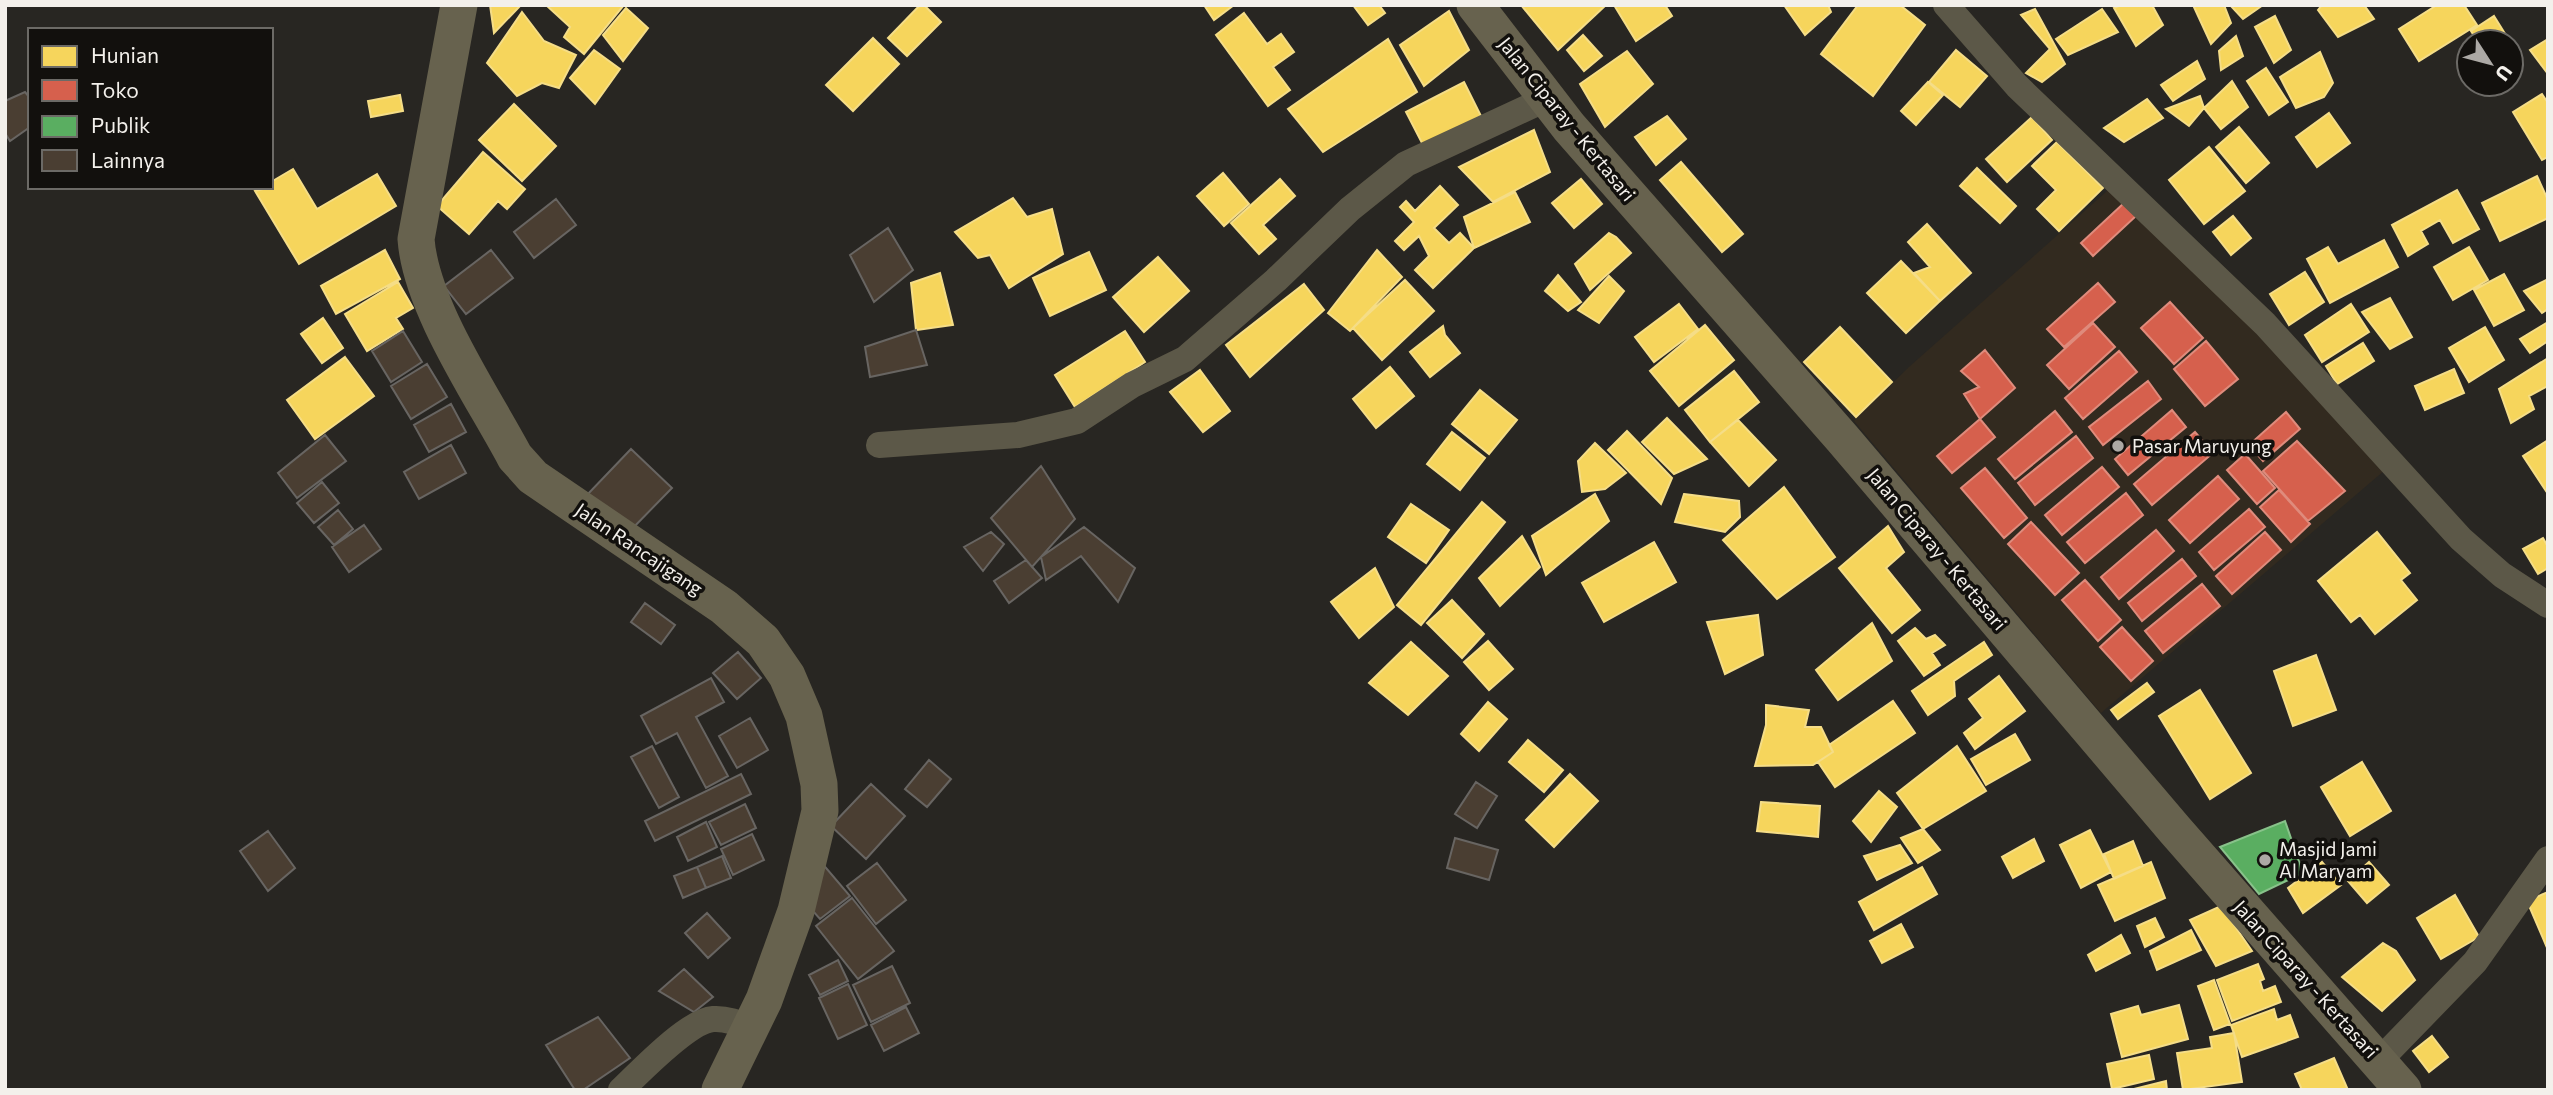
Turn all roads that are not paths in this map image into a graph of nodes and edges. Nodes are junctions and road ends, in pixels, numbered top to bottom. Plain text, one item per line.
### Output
1 (459, 5) edge
2 (1475, 5) edge
3 (1946, 5) edge
4 (1546, 99) junction
5 (879, 445) dead end
6 (2548, 605) edge
7 (2548, 859) edge
8 (751, 1028) junction
9 (2379, 1061) junction
10 (621, 1090) edge
11 (720, 1090) edge
12 (2403, 1090) edge

1 - 8 main road, Jalan Rancajigang
2 - 4 main road, Jalan Ciparay - Kertasari
3 - 6 street
4 - 5 street
4 - 9 main road, Jalan Ciparay - Kertasari
7 - 9 street
8 - 10 street
8 - 11 main road, Jalan Rancajigang
9 - 12 main road, Jalan Ciparay - Kertasari

